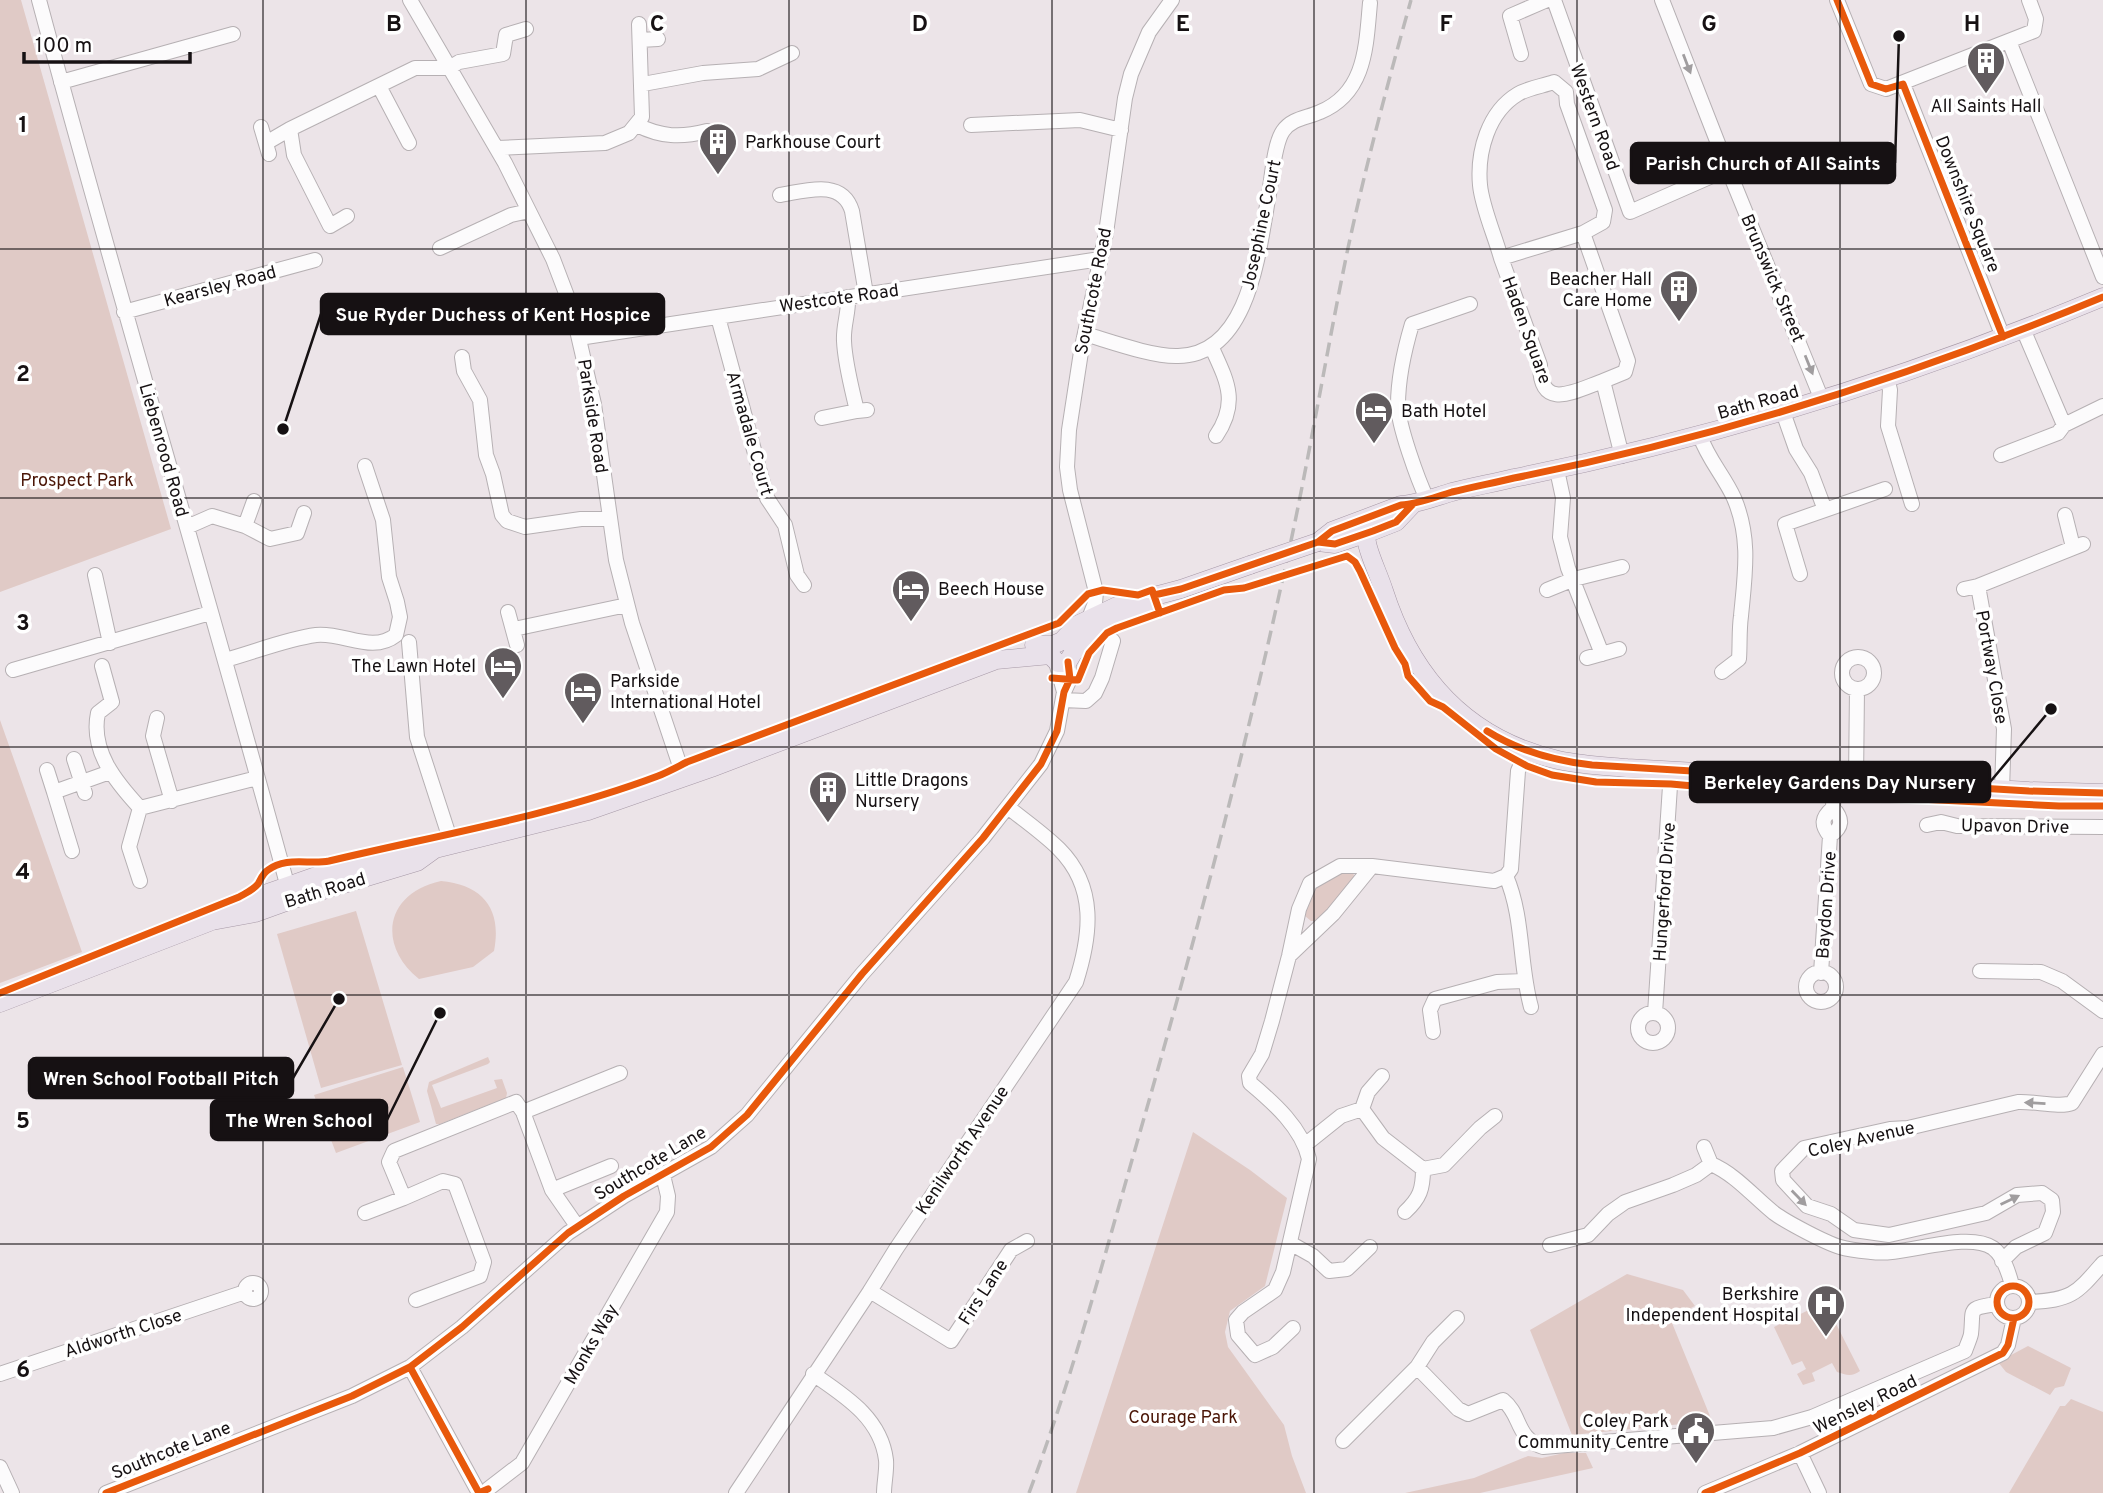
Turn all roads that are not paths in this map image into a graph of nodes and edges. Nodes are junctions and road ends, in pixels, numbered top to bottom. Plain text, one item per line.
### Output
1 (39, 0) edge
2 (410, 0) edge
3 (1172, 0) edge
4 (1547, 0) edge
5 (1554, 0) edge
6 (1662, 0) edge
7 (1837, 0) edge
8 (2029, 0) edge
9 (1370, 3) dead end
10 (639, 24) dead end
11 (526, 29) dead end
12 (233, 34) dead end
13 (658, 39) dead end
14 (640, 40) junction
15 (2009, 41) junction
16 (792, 53) dead end
17 (1521, 54) dead end
18 (449, 68) junction
19 (61, 82) junction
20 (643, 84) junction
21 (1903, 84) junction
22 (379, 86) junction
23 (637, 125) junction
24 (971, 125) dead end
25 (261, 127) dead end
26 (290, 129) junction
27 (1121, 130) junction
28 (707, 131) dead end
29 (410, 143) dead end
30 (497, 148) junction
31 (1728, 169) junction
32 (786, 190) dead end
33 (529, 212) junction
34 (347, 216) dead end
35 (1583, 233) junction
36 (444, 241) dead end
37 (1501, 258) junction
38 (1100, 259) junction
39 (315, 260) dead end
40 (2103, 277) edge
41 (866, 294) junction
42 (848, 297) junction
43 (2103, 297) edge
44 (1470, 304) dead end
45 (124, 312) junction
46 (718, 317) junction
47 (2022, 329) junction
48 (1085, 334) junction
49 (2003, 337) junction
50 (579, 338) junction
51 (1212, 348) junction
52 (462, 356) dead end
53 (1886, 378) junction
54 (1603, 381) junction
55 (1822, 400) junction
56 (2103, 406) edge
57 (1783, 412) junction
58 (822, 418) dead end
59 (2064, 425) junction
60 (1216, 436) dead end
61 (1700, 436) junction
62 (2001, 455) dead end
63 (1622, 456) junction
64 (365, 466) dead end
65 (1557, 470) junction
66 (1885, 489) dead end
67 (254, 501) dead end
68 (1420, 502) junction
69 (1912, 504) dead end
70 (1825, 510) junction
71 (304, 513) dead end
72 (2065, 515) dead end
73 (608, 519) junction
74 (245, 526) junction
75 (187, 527) junction
76 (1367, 529) junction
77 (1328, 539) junction
78 (1622, 567) dead end
79 (1378, 574) junction
80 (1800, 574) dead end
81 (95, 575) dead end
82 (1574, 579) junction
83 (804, 586) dead end
84 (1181, 589) junction
85 (1546, 591) dead end
86 (1096, 592) junction
87 (627, 605) junction
88 (1117, 606) junction
89 (210, 612) junction
90 (508, 612) dead end
91 (1089, 618) junction
92 (514, 629) junction
93 (1113, 641) dead end
94 (409, 642) dead end
95 (110, 643) junction
96 (517, 645) dead end
97 (1619, 649) dead end
98 (1060, 653) junction
99 (225, 660) junction
100 (102, 666) dead end
101 (13, 670) dead end
102 (1722, 672) dead end
103 (1857, 689) dead end
104 (1063, 696) junction
105 (157, 718) dead end
106 (1527, 750) junction
107 (74, 759) dead end
108 (47, 770) dead end
109 (1671, 771) junction
110 (110, 772) junction
111 (257, 778) junction
112 (682, 778) junction
113 (1834, 780) junction
114 (1856, 781) junction
115 (83, 788) junction
116 (2002, 790) junction
117 (54, 792) junction
118 (2103, 793) edge
119 (172, 801) junction
120 (1008, 807) junction
121 (140, 808) junction
122 (1927, 825) dead end
123 (2103, 827) edge
124 (444, 847) junction
125 (72, 850) dead end
126 (1372, 866) junction
127 (1506, 876) junction
128 (140, 881) dead end
129 (289, 892) junction
130 (1299, 909) junction
131 (1318, 928) junction
132 (1289, 956) junction
133 (1980, 971) dead end
134 (1821, 972) dead end
135 (1524, 981) junction
136 (0, 1003) edge
137 (1531, 1007) dead end
138 (2103, 1011) edge
139 (1656, 1013) dead end
140 (1433, 1032) dead end
141 (2102, 1057) edge
142 (620, 1073) dead end
143 (1382, 1076) dead end
144 (520, 1107) junction
145 (1362, 1109) junction
146 (1495, 1116) dead end
147 (1306, 1144) junction
148 (1704, 1146) dead end
149 (1711, 1164) junction
150 (611, 1166) dead end
151 (1423, 1169) junction
152 (663, 1175) junction
153 (552, 1190) junction
154 (404, 1198) junction
155 (1405, 1212) dead end
156 (365, 1213) dead end
157 (577, 1226) junction
158 (1027, 1241) dead end
159 (1290, 1243) junction
160 (1550, 1245) dead end
161 (1370, 1247) dead end
162 (2002, 1261) junction
163 (2103, 1264) edge
164 (2012, 1286) junction
165 (870, 1291) junction
166 (245, 1293) dead end
167 (416, 1300) dead end
168 (2030, 1302) junction
169 (1997, 1304) junction
170 (1457, 1318) dead end
171 (2014, 1318) junction
172 (1293, 1328) dead end
173 (410, 1367) junction
174 (1416, 1367) junction
175 (0, 1374) edge
176 (813, 1374) junction
177 (1343, 1441) dead end
178 (1800, 1453) junction
179 (0, 1467) edge
180 (483, 1491) edge
181 (12, 1493) edge
182 (106, 1493) edge
183 (736, 1493) edge
184 (884, 1493) edge
185 (1705, 1493) edge
186 (1819, 1493) edge

1 - 19 street, Liebenrood Road
2 - 18 street, Parkside Road
3 - 27 street, Southcote Road
4 - 17 street
5 - 31 street, Western Road
6 -> 31 street, Brunswick Street
7 - 21 street
8 - 15 street
9 - 51 street, Josephine Court
10 - 14 street
11 - 18 street
12 - 19 street
13 - 14 street
14 - 20 street
15 - 21 street
15 - 40 street
16 - 20 street
18 - 22 street
18 - 30 street, Parkside Road
19 - 45 street, Liebenrood Road
20 - 23 street
21 - 49 street, Downshire Square
22 - 26 street
22 - 29 street
23 - 28 street
23 - 30 street
24 - 27 street
25 - 26 street
26 - 34 street
27 - 38 street, Southcote Road
30 - 33 street, Parkside Road
31 -> 55 street, Brunswick Street
32 - 41 street
33 - 36 street
33 - 50 street, Parkside Road
35 - 37 street, Haden Square
35 - 37 street
35 - 54 street, Haden Square
37 - 54 street, Haden Square
38 - 41 street, Westcote Road
38 - 48 street, Southcote Road
39 - 45 street, Kearsley Road
41 - 42 street, Westcote Road
42 - 46 street, Westcote Road
42 - 58 street
43 - 47 main road, Bath Road
44 - 68 street
45 - 75 street, Liebenrood Road
46 - 50 street, Westcote Road
46 - 83 street, Armadale Court
47 - 49 main road, Bath Road
47 - 59 street
48 - 51 street
48 - 86 street, Southcote Road
49 - 53 main road, Bath Road
50 - 73 street, Parkside Road
51 - 60 street
52 - 73 street
53 - 55 main road, Bath Road
53 - 69 street
54 - 63 street
55 - 57 main road, Bath Road
56 - 59 street
57 - 61 main road, Bath Road
57 - 70 street
59 - 62 street
61 - 63 main road, Bath Road
61 - 102 street
63 - 65 main road, Bath Road
64 - 99 street
65 - 68 main road, Bath Road
65 - 82 street
66 - 70 street
67 - 74 street
68 - 76 main road, Bath Road
70 - 80 street
71 - 74 street
72 - 116 street, Portway Close
73 - 87 street, Parkside Road
74 - 75 street
75 - 89 street, Liebenrood Road
76 - 77 main road, Bath Road
76 - 79 main road
77 - 79 main road
77 - 84 main road, Bath Road, bridge
78 - 82 street
79 - 106 main road
81 - 95 street
82 - 85 street
82 - 97 street
84 - 88 main road, Bath Road
84 - 98 main road, Bath Road
86 - 88 street
86 - 91 street, Southcote Road
87 - 92 street
87 - 112 street, Parkside Road
88 - 91 main road, Bath Road
89 - 95 street
89 - 99 street, Liebenrood Road
90 - 92 street
91 - 98 main road, Bath Road
92 - 96 street
93 - 104 street
94 - 124 street
95 - 101 street
98 - 104 street, Southcote Lane
98 - 112 main road, Bath Road
99 - 111 street, Liebenrood Road
100 - 110 street
103 - 114 street
104 - 120 street, Southcote Lane
105 - 119 street
106 - 109 main road
106 - 127 street
107 - 115 street
108 - 117 street
109 - 113 main road
109 - 139 street, Hungerford Drive
110 - 115 street
110 - 121 street
111 - 119 street
111 - 129 street, Liebenrood Road
112 - 124 main road, Bath Road
113 - 114 main road
113 - 134 street, Baydon Drive
114 - 116 main road
115 - 117 street
116 - 118 main road
117 - 125 street
119 - 121 street
120 - 152 street, Southcote Lane
120 - 165 street, Kenilworth Avenue
121 - 128 street
122 - 123 street, Upavon Drive
124 - 129 main road, Bath Road
126 - 127 street
126 - 130 street
126 - 131 street
127 - 135 street
129 - 136 main road, Bath Road
130 - 131 street
130 - 132 street
131 - 132 street
132 - 147 street
133 - 138 street
135 - 137 street
135 - 140 street
141 -> 162 street, Coley Avenue
142 - 144 street
143 - 145 street
144 - 153 street
144 - 154 street
145 - 147 street
145 - 151 street
146 - 151 street
147 - 159 street
148 - 149 street
149 - 160 street
149 - 162 street
150 - 153 street
151 - 155 street
152 - 157 street, Southcote Lane
152 - 180 street, Monks Way
153 - 157 street
154 - 156 street
154 - 167 street
157 - 173 street, Southcote Lane
158 - 165 street, Firs Lane
159 - 161 street
159 - 172 street
162 - 164 street
163 - 168 street
164 - 168 street
164 - 169 street
165 - 176 street, Kenilworth Avenue
166 - 175 street, Aldworth Close
168 - 171 street
169 - 171 street
169 - 174 street
170 - 174 street
171 - 178 street, Wensley Road
173 - 180 street
173 - 182 street, Southcote Lane
174 - 177 street
176 - 183 street, Kenilworth Avenue
176 - 184 street
178 - 185 street, Wensley Road
178 - 186 street
179 - 181 street

